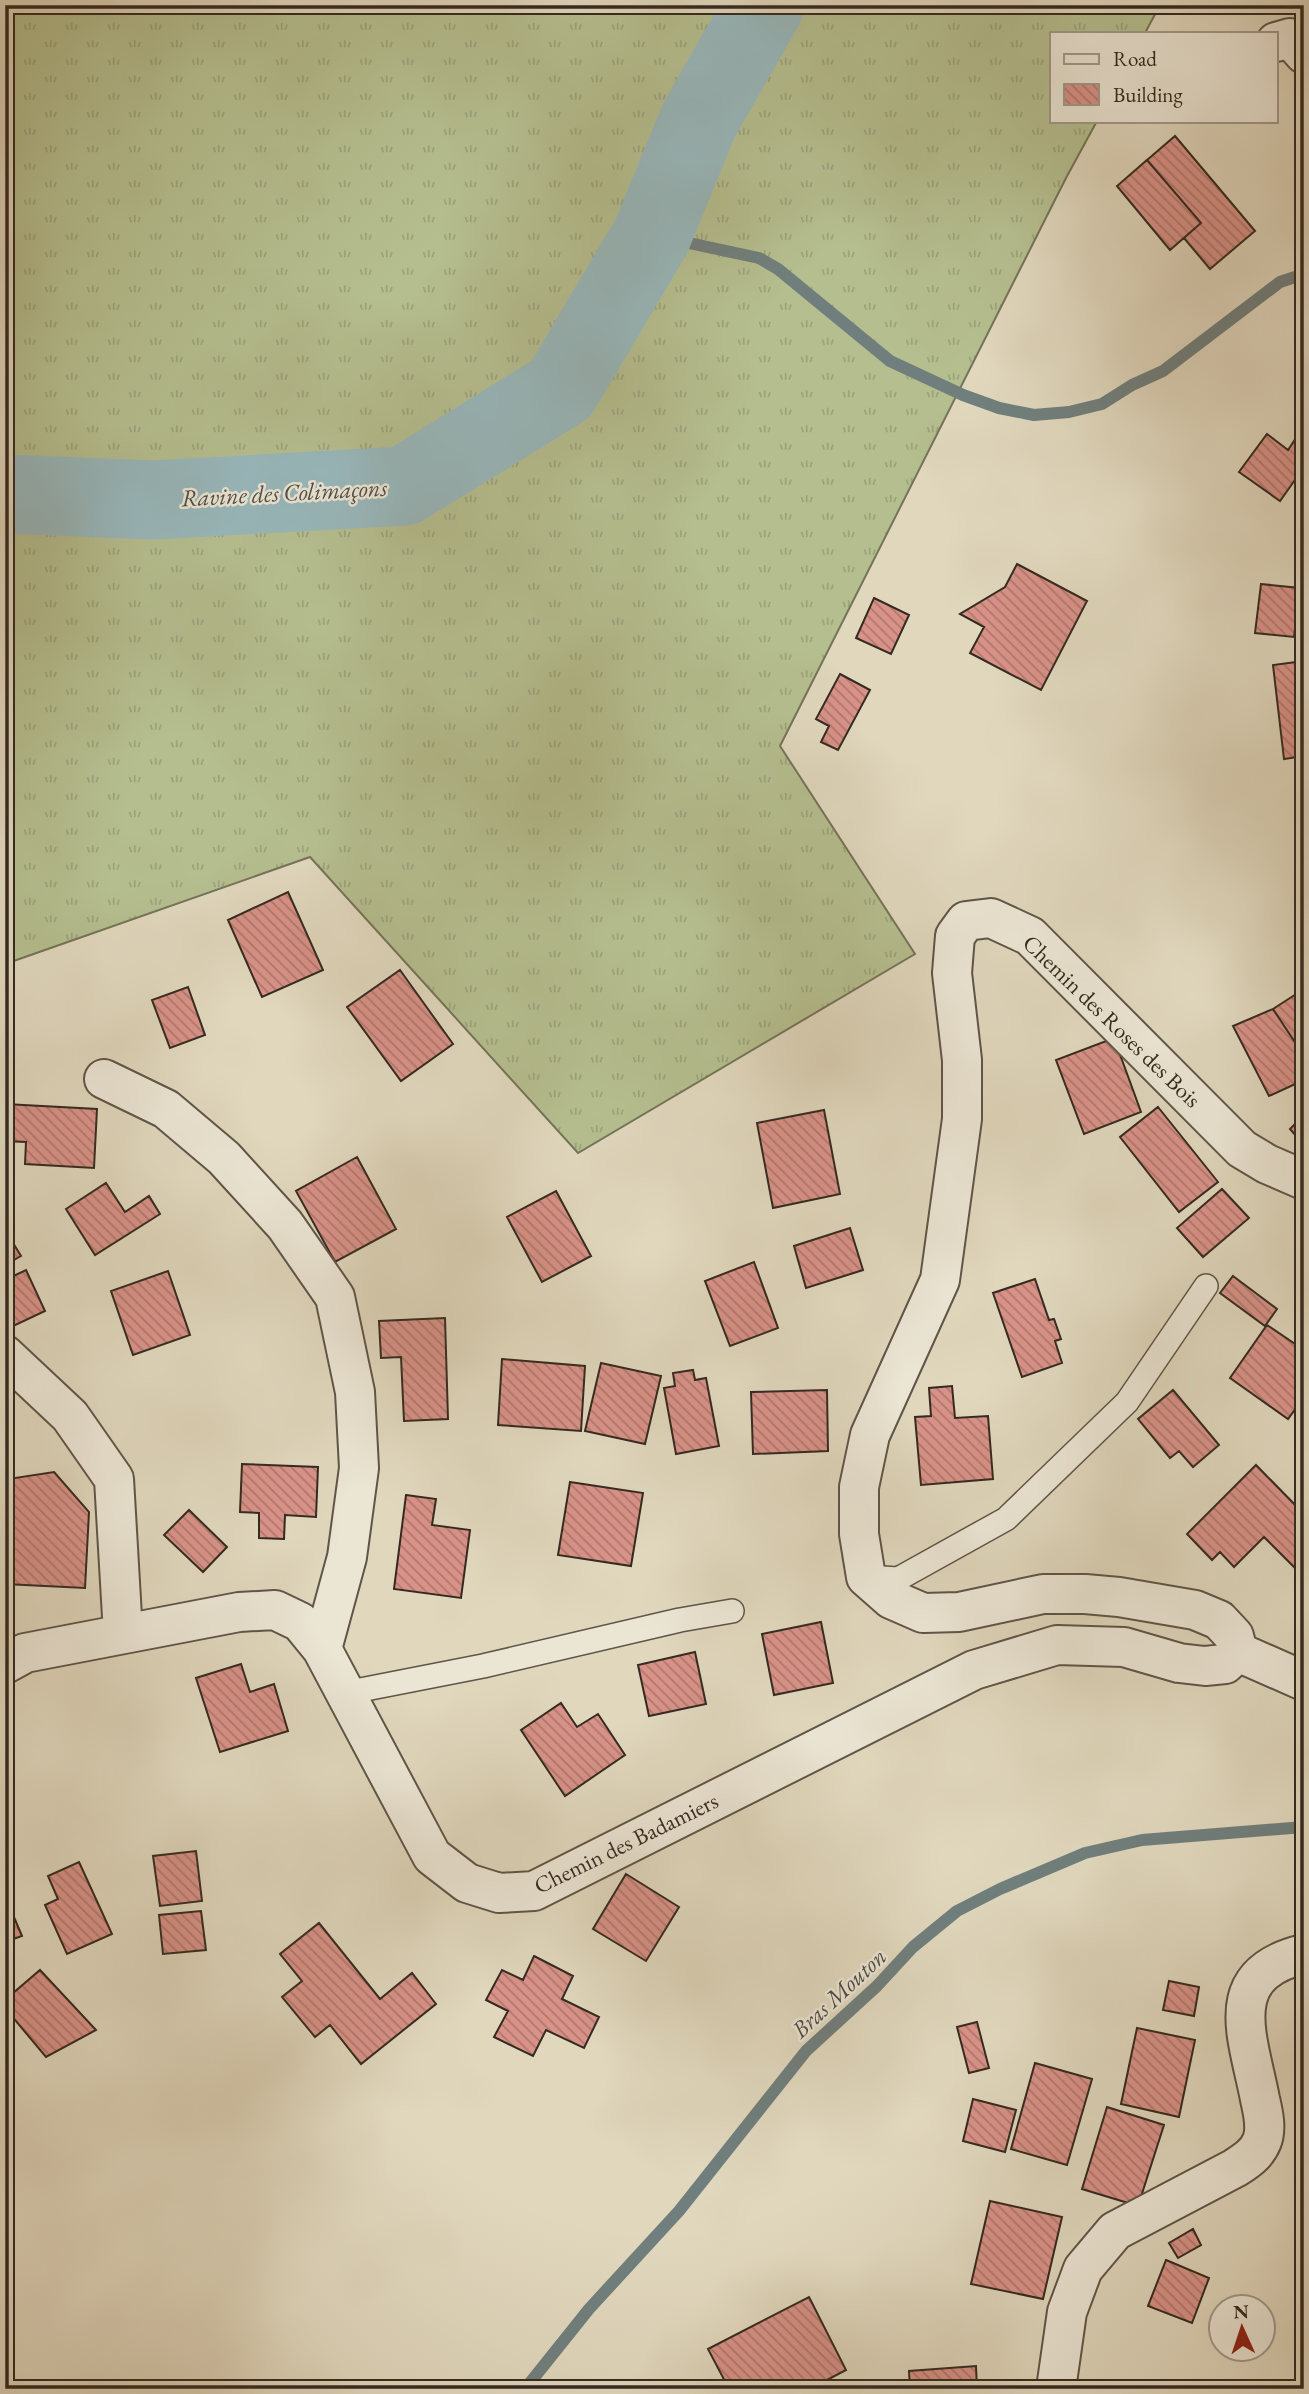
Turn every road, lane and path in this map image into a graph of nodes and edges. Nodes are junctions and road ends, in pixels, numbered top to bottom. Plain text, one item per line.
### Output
1 (1278, 41) edge
2 (1304, 54) edge
3 (104, 1079) dead end
4 (1304, 1180) edge
5 (1206, 1286) dead end
6 (5, 1355) edge
7 (866, 1577) junction
8 (732, 1611) dead end
9 (123, 1634) junction
10 (322, 1649) junction
11 (1238, 1652) junction
12 (5, 1664) edge
13 (1304, 1681) edge
14 (345, 1693) junction
15 (1304, 1954) edge
16 (1056, 2389) edge

1 - 2 street
3 - 10 street
4 - 7 street, Chemin des Roses des Bois
5 - 7 lane
6 - 9 street
7 - 11 street
8 - 14 lane
9 - 10 street, Chemin des Badamiers
9 - 12 street, Chemin des Badamiers
10 - 14 street, Chemin des Badamiers
11 - 13 street
11 - 14 street, Chemin des Badamiers
15 - 16 street

